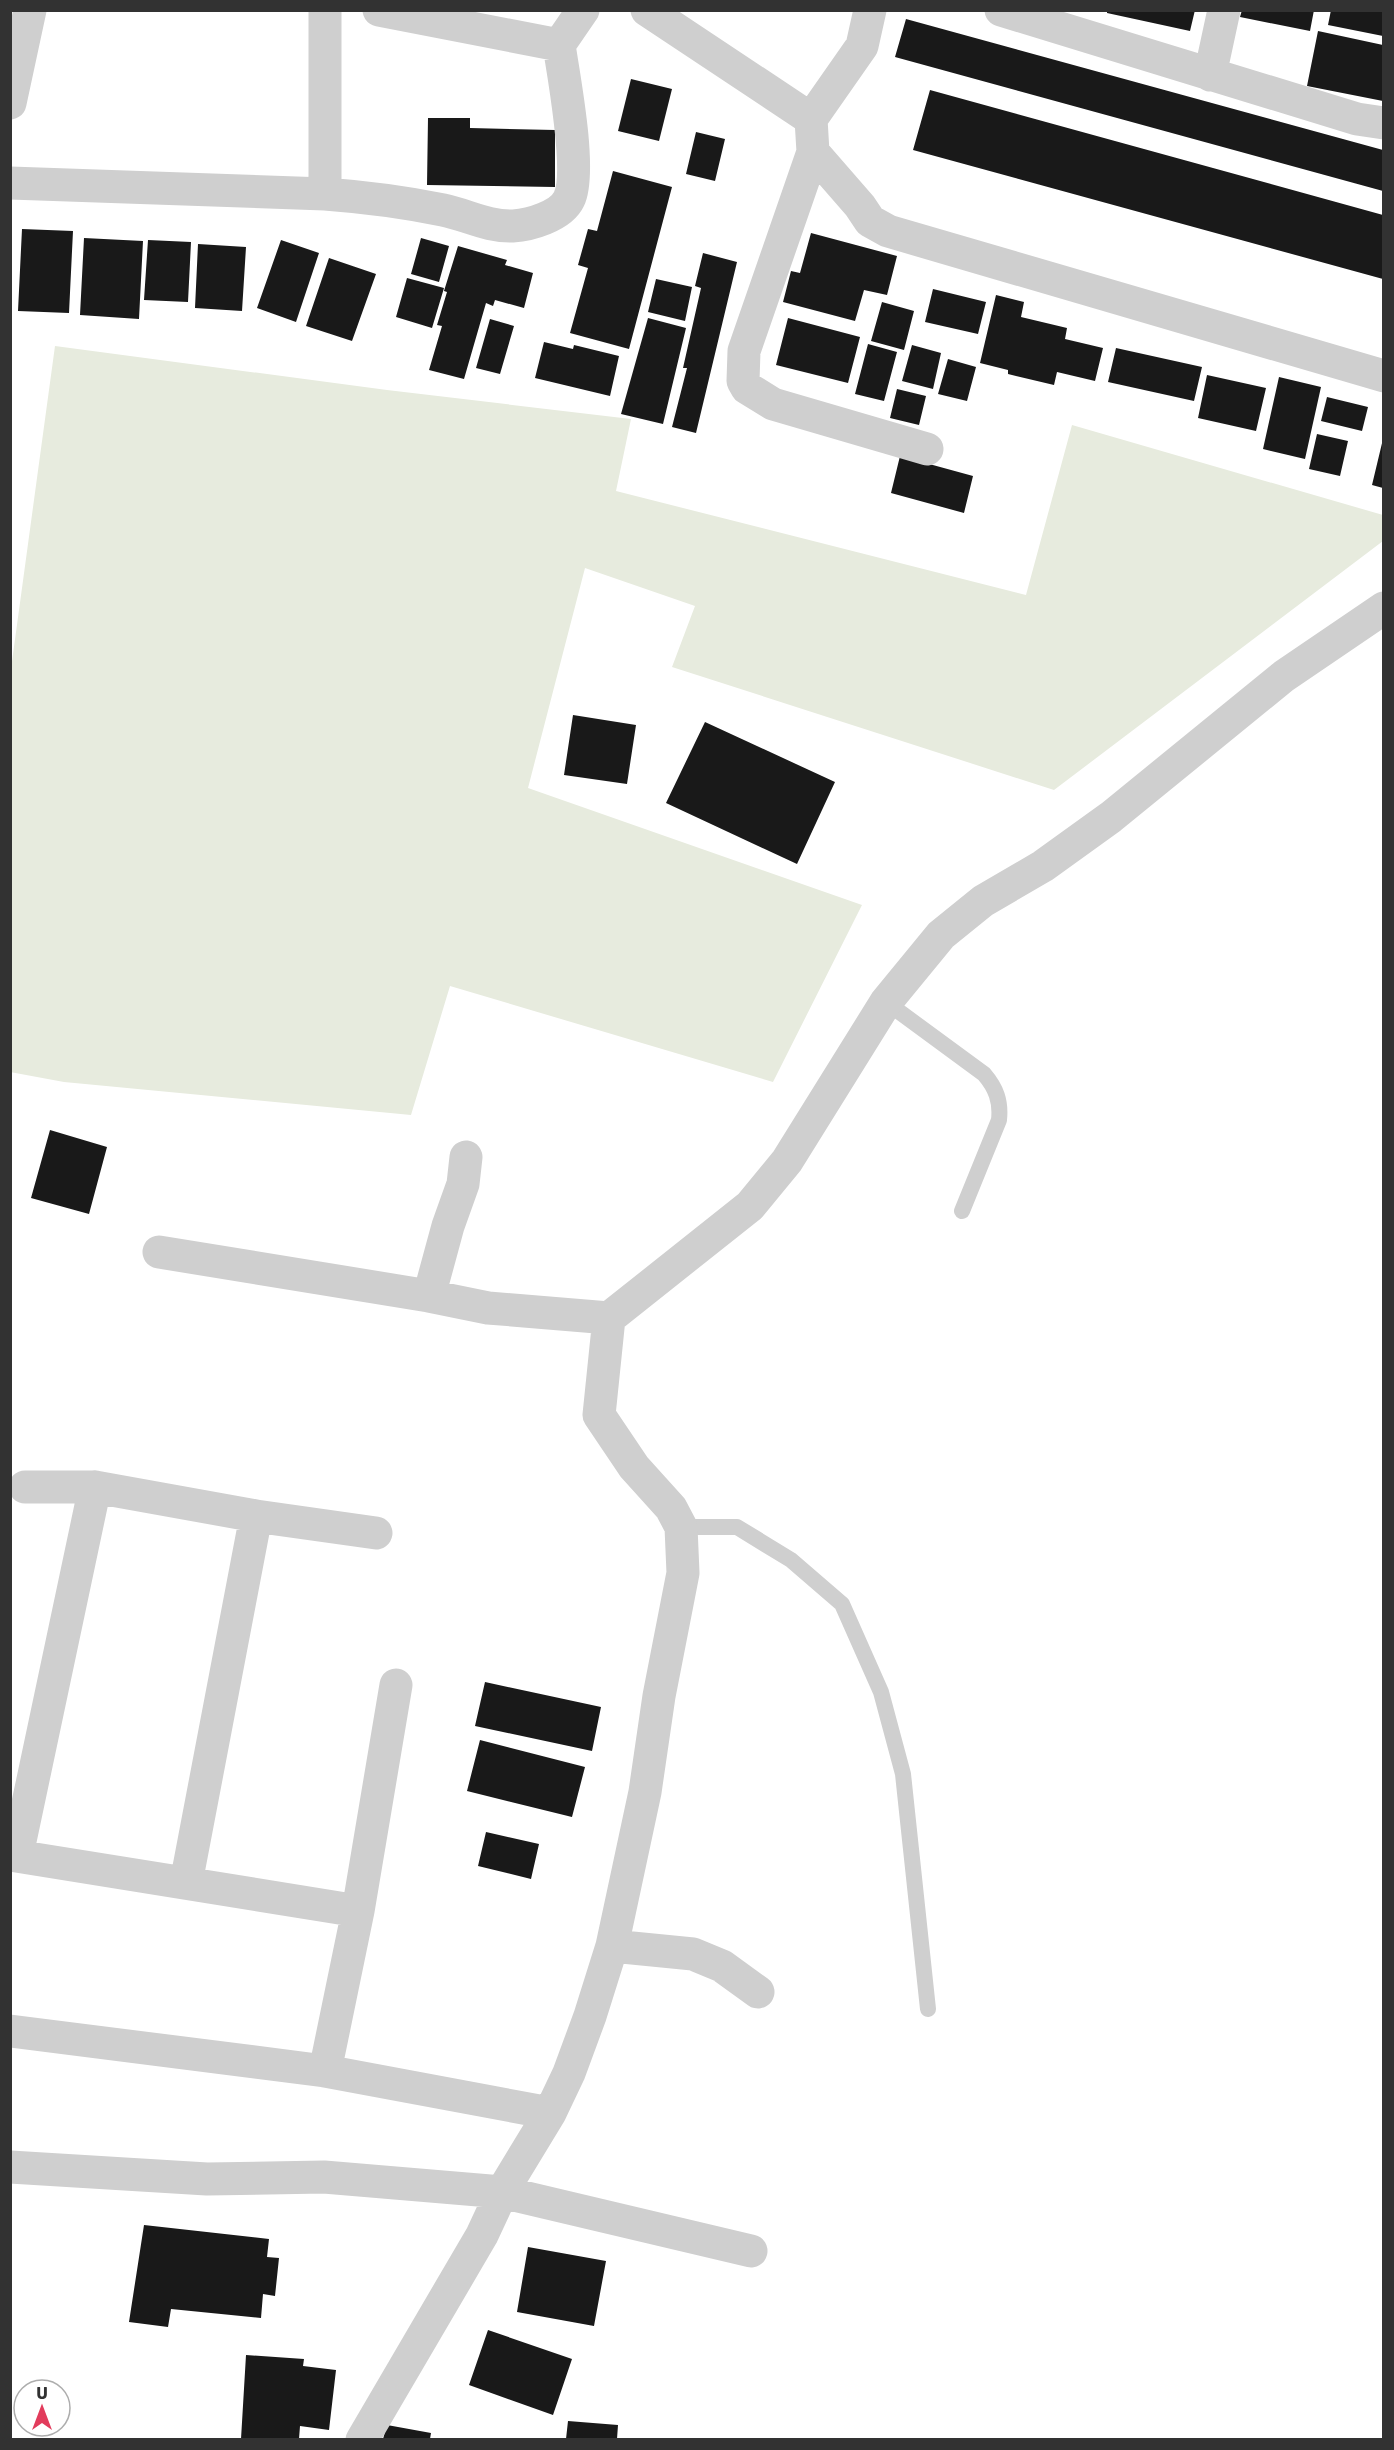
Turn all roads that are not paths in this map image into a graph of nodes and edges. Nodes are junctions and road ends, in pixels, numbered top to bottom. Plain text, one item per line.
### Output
1 (30, 10) edge
2 (325, 10) edge
3 (379, 10) edge
4 (583, 10) edge
5 (870, 10) edge
6 (1001, 10) edge
7 (1224, 10) edge
8 (647, 11) edge
9 (559, 45) junction
10 (1210, 75) junction
11 (10, 103) edge
12 (811, 119) junction
13 (1383, 123) edge
14 (813, 152) junction
15 (10, 183) edge
16 (325, 194) junction
17 (1383, 376) edge
18 (927, 449) dead end
19 (1383, 608) edge
20 (886, 1002) junction
21 (466, 1156) dead end
22 (962, 1211) dead end
23 (159, 1252) dead end
24 (429, 1296) junction
25 (609, 1318) junction
26 (25, 1487) dead end
27 (95, 1487) junction
28 (256, 1516) junction
29 (681, 1527) junction
30 (376, 1533) dead end
31 (396, 1685) dead end
32 (14, 1855) edge
33 (186, 1883) junction
34 (358, 1911) junction
35 (612, 1946) junction
36 (758, 1992) dead end
37 (928, 2009) dead end
38 (10, 2031) edge
39 (325, 2071) junction
40 (550, 2113) junction
41 (10, 2167) edge
42 (502, 2192) junction
43 (751, 2252) dead end
44 (362, 2439) edge

1 - 11 street
2 - 16 street
3 - 9 street
4 - 9 street
5 - 12 street
6 - 10 street
7 - 10 street
8 - 12 street
9 - 16 street
10 - 13 street
12 - 14 street
14 - 17 street
14 - 18 street
15 - 16 street
19 - 20 street
20 - 22 lane
20 - 25 street
21 - 24 street
23 - 24 street
24 - 25 street
25 - 29 street
26 - 27 street
27 - 28 street
27 - 32 street
28 - 30 street
28 - 33 street
29 - 35 street
29 - 37 lane
31 - 34 street
32 - 33 street
33 - 34 street
34 - 39 street
35 - 36 street
35 - 40 street
38 - 39 street
39 - 40 street
40 - 42 street
41 - 42 street
42 - 43 street
42 - 44 street

